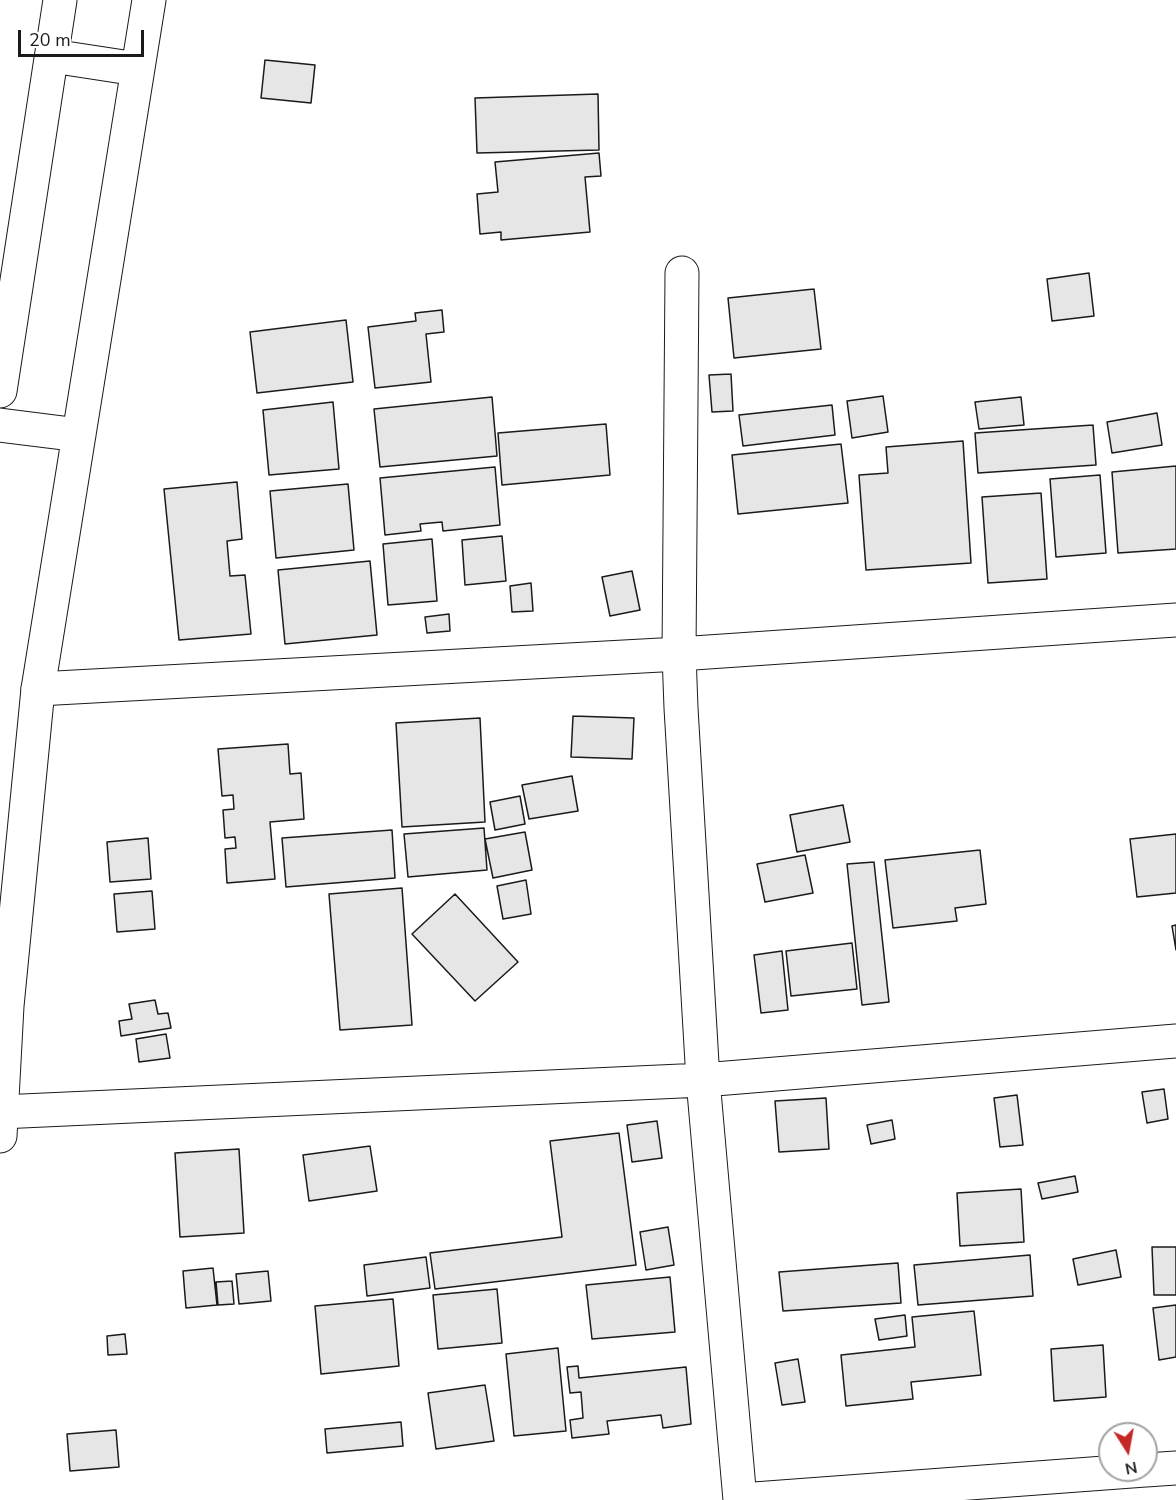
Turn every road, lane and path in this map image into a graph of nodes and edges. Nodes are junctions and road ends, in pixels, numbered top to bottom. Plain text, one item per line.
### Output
1 (60, 0) edge
2 (149, 0) edge
3 (52, 56) junction
4 (137, 69) junction
5 (682, 273) dead end
6 (0, 391) edge
7 (0, 425) edge
8 (79, 435) junction
9 (1176, 620) edge
10 (679, 654) junction
11 (38, 689) junction
12 (1176, 1041) edge
13 (703, 1080) junction
14 (0, 1120) edge
15 (1176, 1468) edge
16 (1158, 1469) edge
17 (1098, 1474) edge
18 (741, 1500) edge

1 - 3 main road
2 - 4 main road
3 - 4 main road
3 - 6 main road
4 - 8 main road
5 - 10 main road
7 - 8 main road
8 - 11 main road
9 - 10 main road
10 - 11 main road
10 - 13 main road
11 - 14 main road
12 - 13 main road
13 - 14 main road
13 - 18 main road
15 - 16 main road
17 - 18 main road

